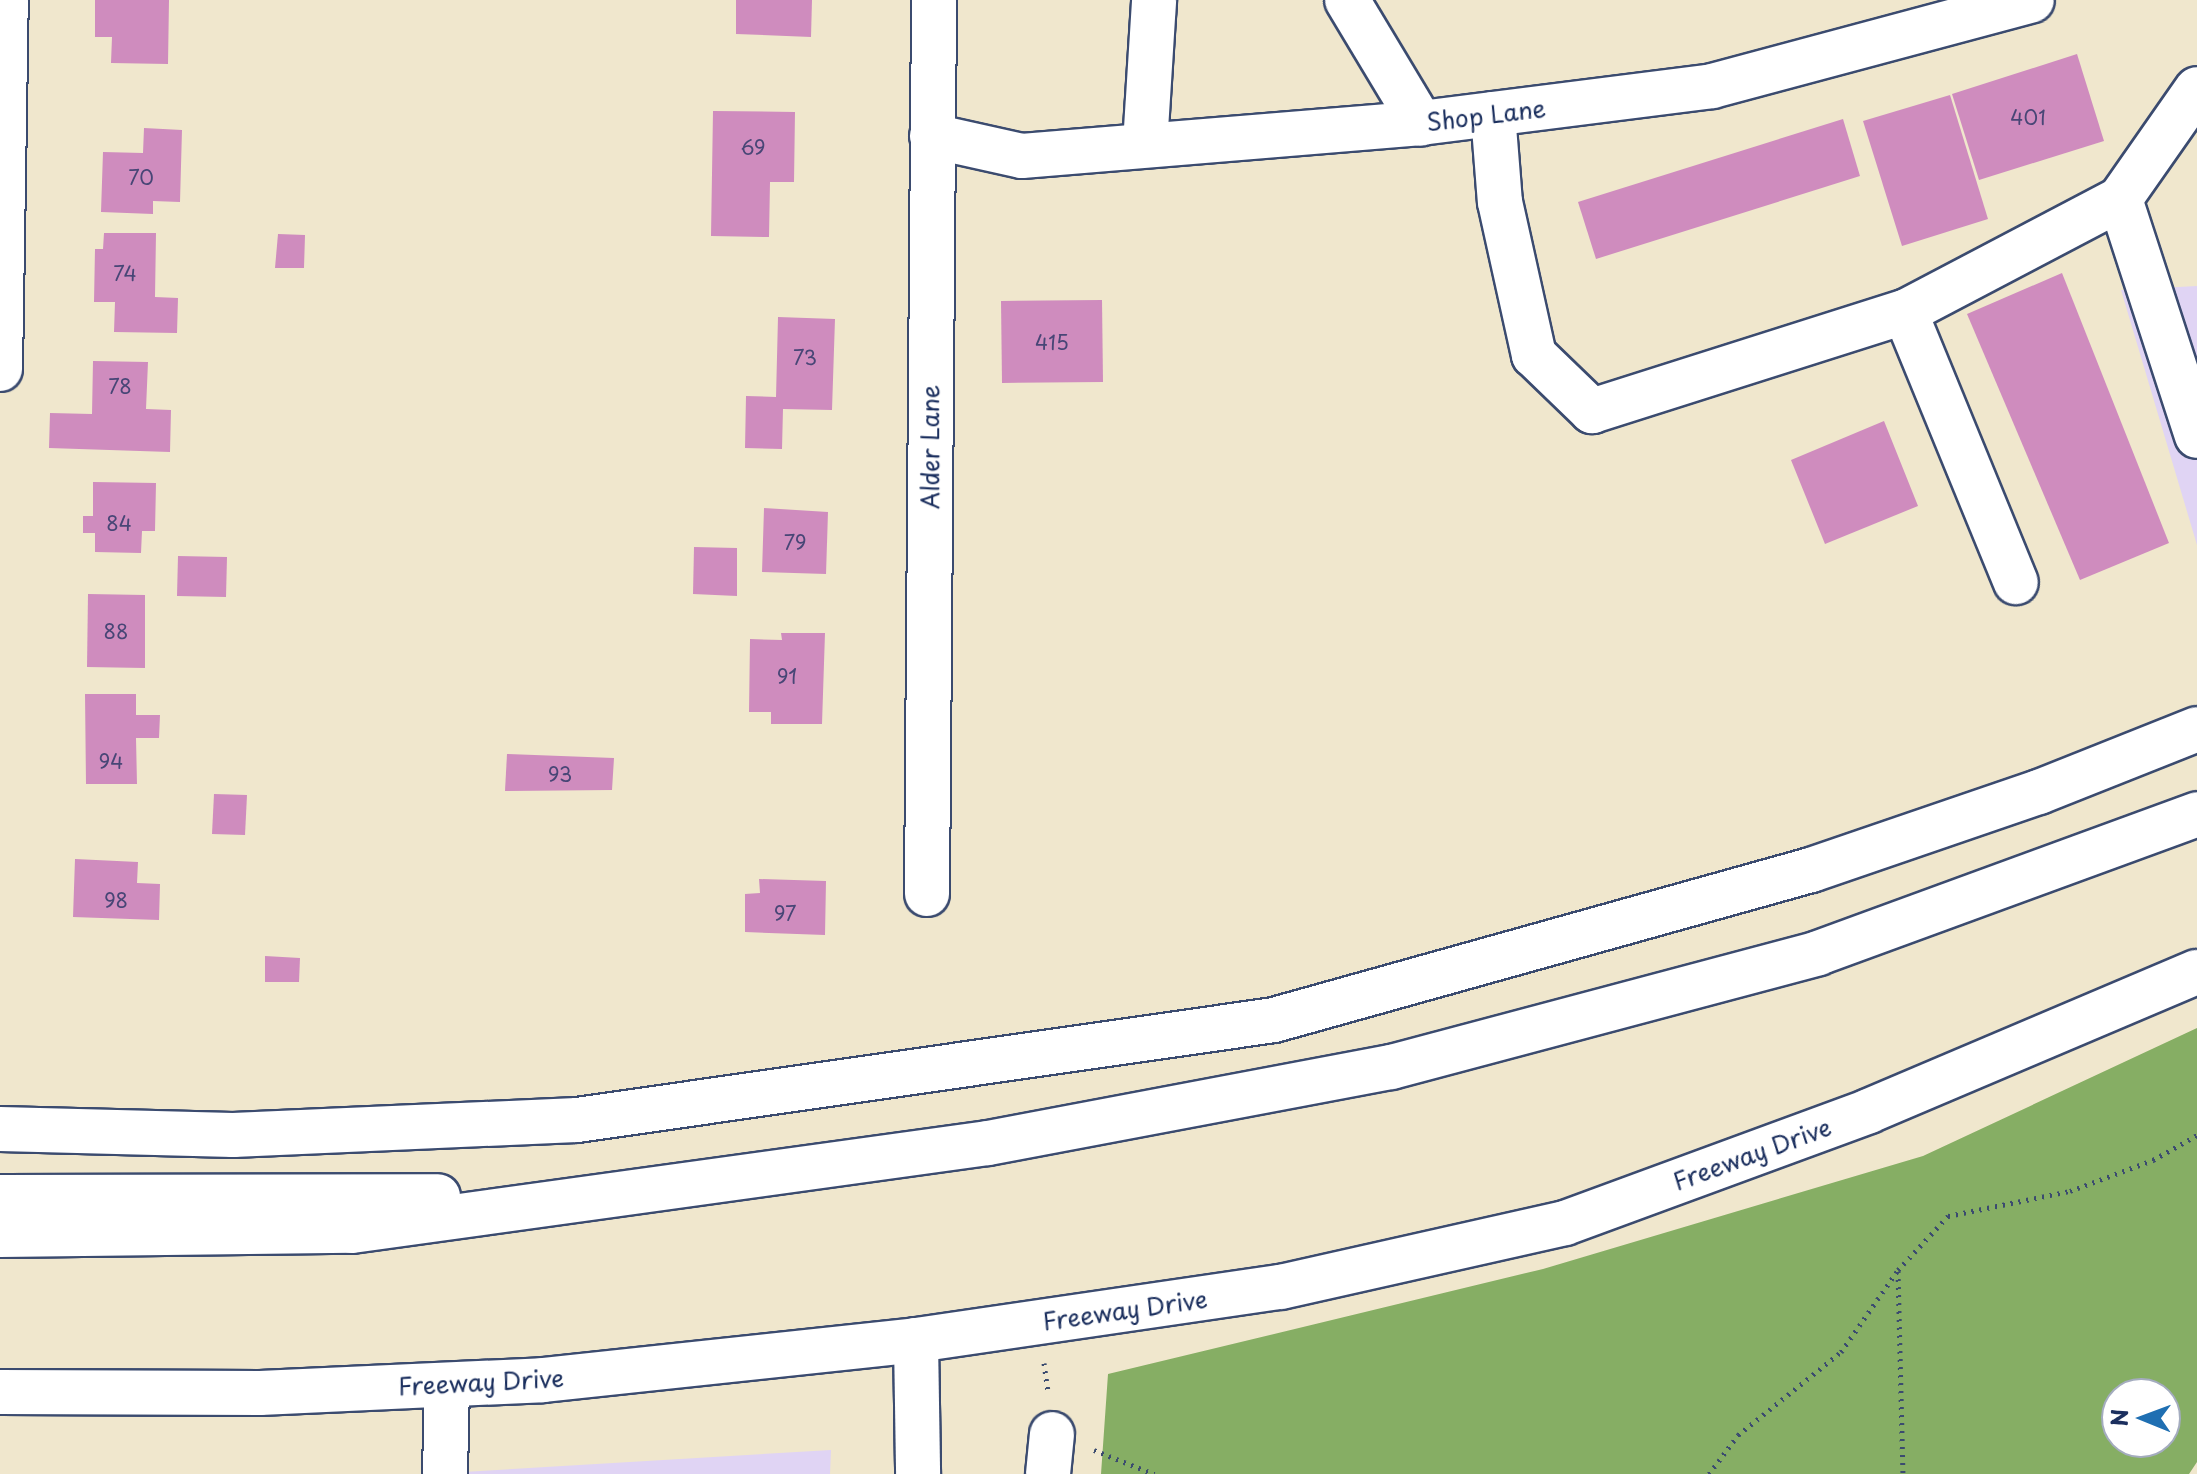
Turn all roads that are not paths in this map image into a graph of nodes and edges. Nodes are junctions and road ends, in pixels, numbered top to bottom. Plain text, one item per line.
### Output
1 (6, 0) edge
2 (934, 0) edge
3 (1154, 0) edge
4 (1347, 0) edge
5 (2032, 0) edge
6 (2197, 89) edge
7 (1493, 114) junction
8 (1421, 123) junction
9 (932, 136) junction
10 (1145, 145) junction
11 (2120, 199) junction
12 (1905, 312) junction
13 (0, 369) edge
14 (2197, 436) edge
15 (2016, 582) dead end
16 (2197, 729) edge
17 (2197, 814) edge
18 (927, 894) dead end
19 (2197, 972) edge
20 (0, 1129) edge
21 (724, 1182) junction
22 (0, 1197) edge
23 (0, 1235) edge
24 (916, 1340) junction
25 (447, 1385) junction
26 (0, 1392) edge
27 (445, 1474) edge
28 (918, 1474) edge

1 - 13 main road
2 - 9 main road, Alder Lane
3 - 10 main road
4 - 8 main road
5 - 7 main road, Shop Lane
6 - 11 main road
7 - 8 main road, Shop Lane
7 - 12 main road
8 - 10 main road, Shop Lane
9 - 10 main road, Shop Lane
9 - 18 main road, Alder Lane
11 - 12 main road
11 - 14 main road
12 - 15 main road
16 - 20 main road
17 - 21 main road
19 - 24 main road, Freeway Drive
21 - 22 main road
21 - 23 main road
24 - 25 main road, Freeway Drive
24 - 28 main road
25 - 26 main road, Freeway Drive
25 - 27 main road

